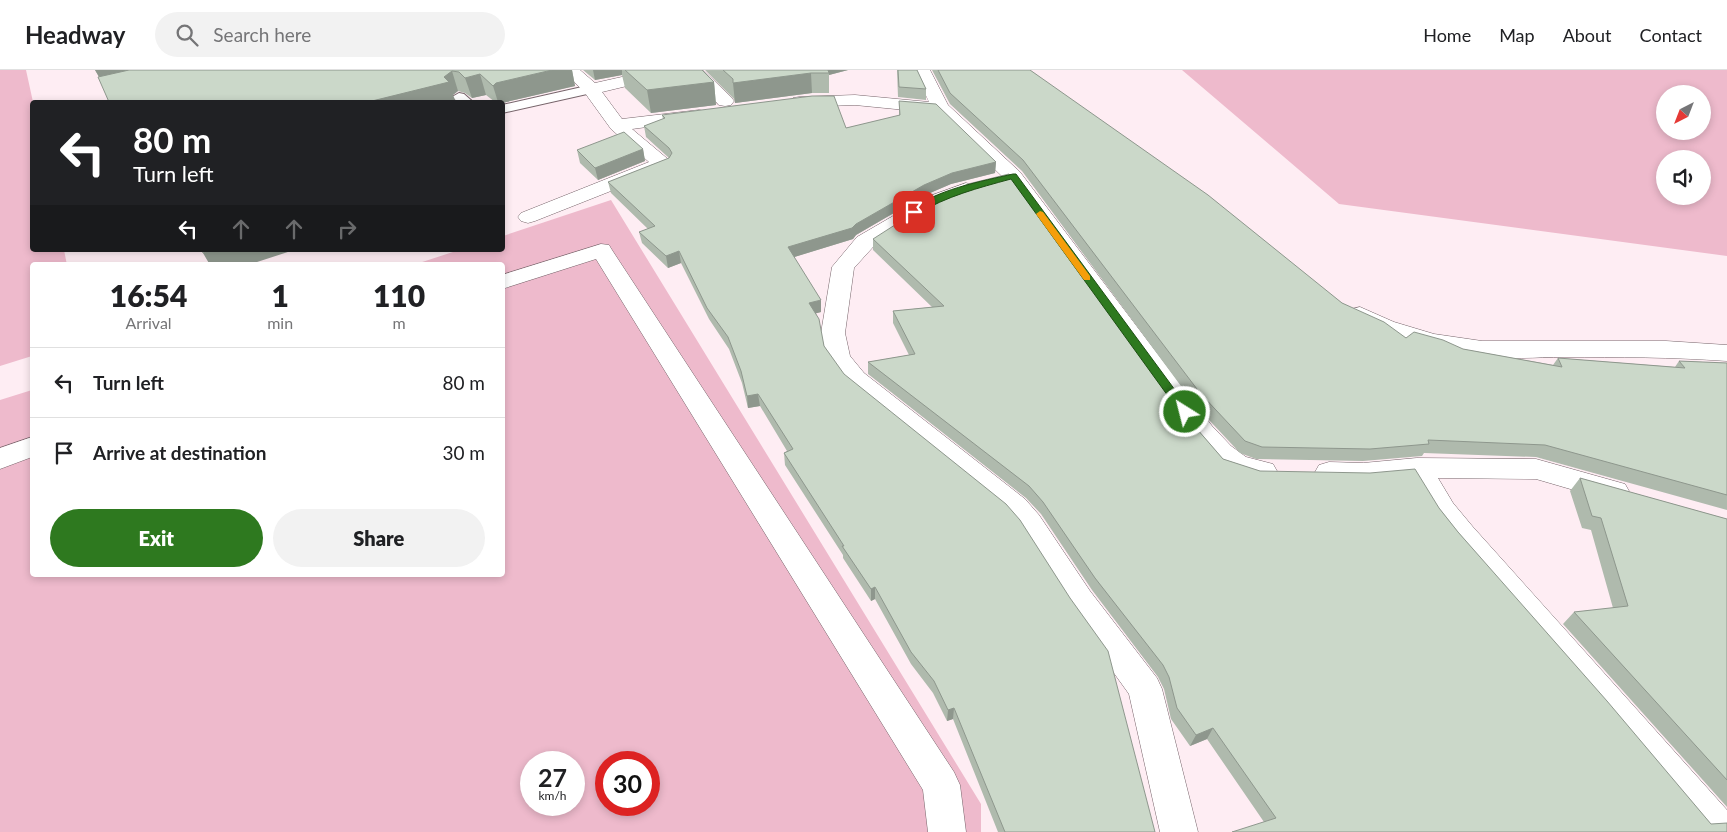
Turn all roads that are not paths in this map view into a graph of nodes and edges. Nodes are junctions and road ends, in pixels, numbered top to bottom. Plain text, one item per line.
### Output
1 (571, 70) edge
2 (675, 70) edge
3 (694, 70) edge
4 (922, 70) edge
5 (591, 90) junction
6 (725, 101) edge
7 (782, 104) edge
8 (505, 108) edge
9 (941, 108) junction
10 (743, 109) edge
11 (617, 125) junction
12 (1013, 176) junction
13 (528, 217) dead end
14 (505, 281) edge
15 (1346, 308) edge
16 (1727, 353) edge
17 (30, 448) edge
18 (0, 459) edge
19 (1417, 468) junction
20 (1641, 498) edge
21 (947, 832) edge
22 (1179, 832) edge
23 (1721, 832) edge

1 - 5 street
2 - 5 street
3 - 6 street
4 - 9 street
5 - 8 lane
5 - 11 street
7 - 9 street
9 - 12 street
10 - 11 street
11 - 13 street
12 - 19 street
12 - 22 street
14 - 21 street
15 - 16 street
17 - 18 street
19 - 20 street
19 - 23 street

